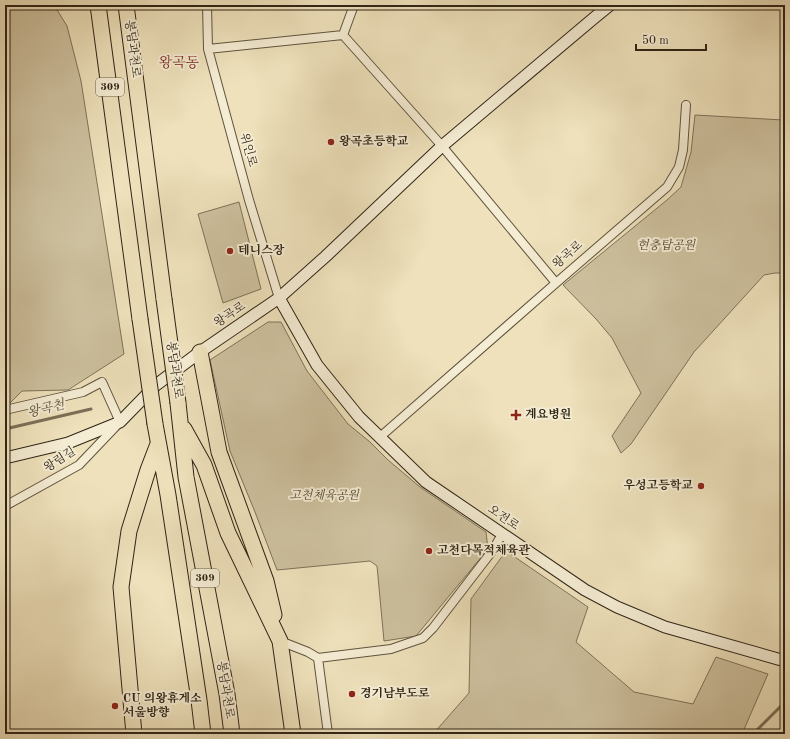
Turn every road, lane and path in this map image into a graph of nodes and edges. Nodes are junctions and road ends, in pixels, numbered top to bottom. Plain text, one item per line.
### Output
1 (98, 5) edge
2 (126, 5) edge
3 (207, 5) edge
4 (354, 5) edge
5 (595, 5) edge
6 (610, 5) edge
7 (594, 18) junction
8 (343, 35) junction
9 (208, 49) junction
10 (686, 105) dead end
11 (442, 146) junction
12 (556, 283) junction
13 (279, 298) junction
14 (200, 352) junction
15 (5, 410) edge
16 (120, 422) junction
17 (180, 422) junction
18 (380, 437) junction
19 (158, 444) junction
20 (5, 458) edge
21 (5, 506) edge
22 (502, 534) junction
23 (280, 641) junction
24 (318, 658) junction
25 (785, 661) edge
26 (134, 734) edge
27 (203, 734) edge
28 (232, 734) edge
29 (293, 734) edge
30 (328, 734) edge

1 - 19 highway, 309, bridge
2 - 17 highway, 봉담과천로 / 309, bridge
3 - 9 street, 위인로
4 - 8 street
5 - 7 street
6 - 7 street, 왕곡로
7 - 11 street, 왕곡로
8 - 9 street
8 - 11 street
9 - 13 street, 위인로
10 - 12 street, 왕곡로
11 - 12 street, 왕곡로
11 - 13 street, 왕곡로
12 - 18 street
13 - 14 street, 왕곡로
13 - 18 street, 오전로
14 - 16 street, 왕곡로
14 - 23 highway
15 - 16 street
16 - 20 street, 왕곡로
16 - 21 street, 왕림길
17 - 23 highway
17 - 28 highway, 봉담과천로 / 309
18 - 22 street, 오전로
19 - 26 highway
19 - 27 highway, 309
22 - 24 street
22 - 25 street, 오전로
23 - 24 street
23 - 29 highway
24 - 30 street

